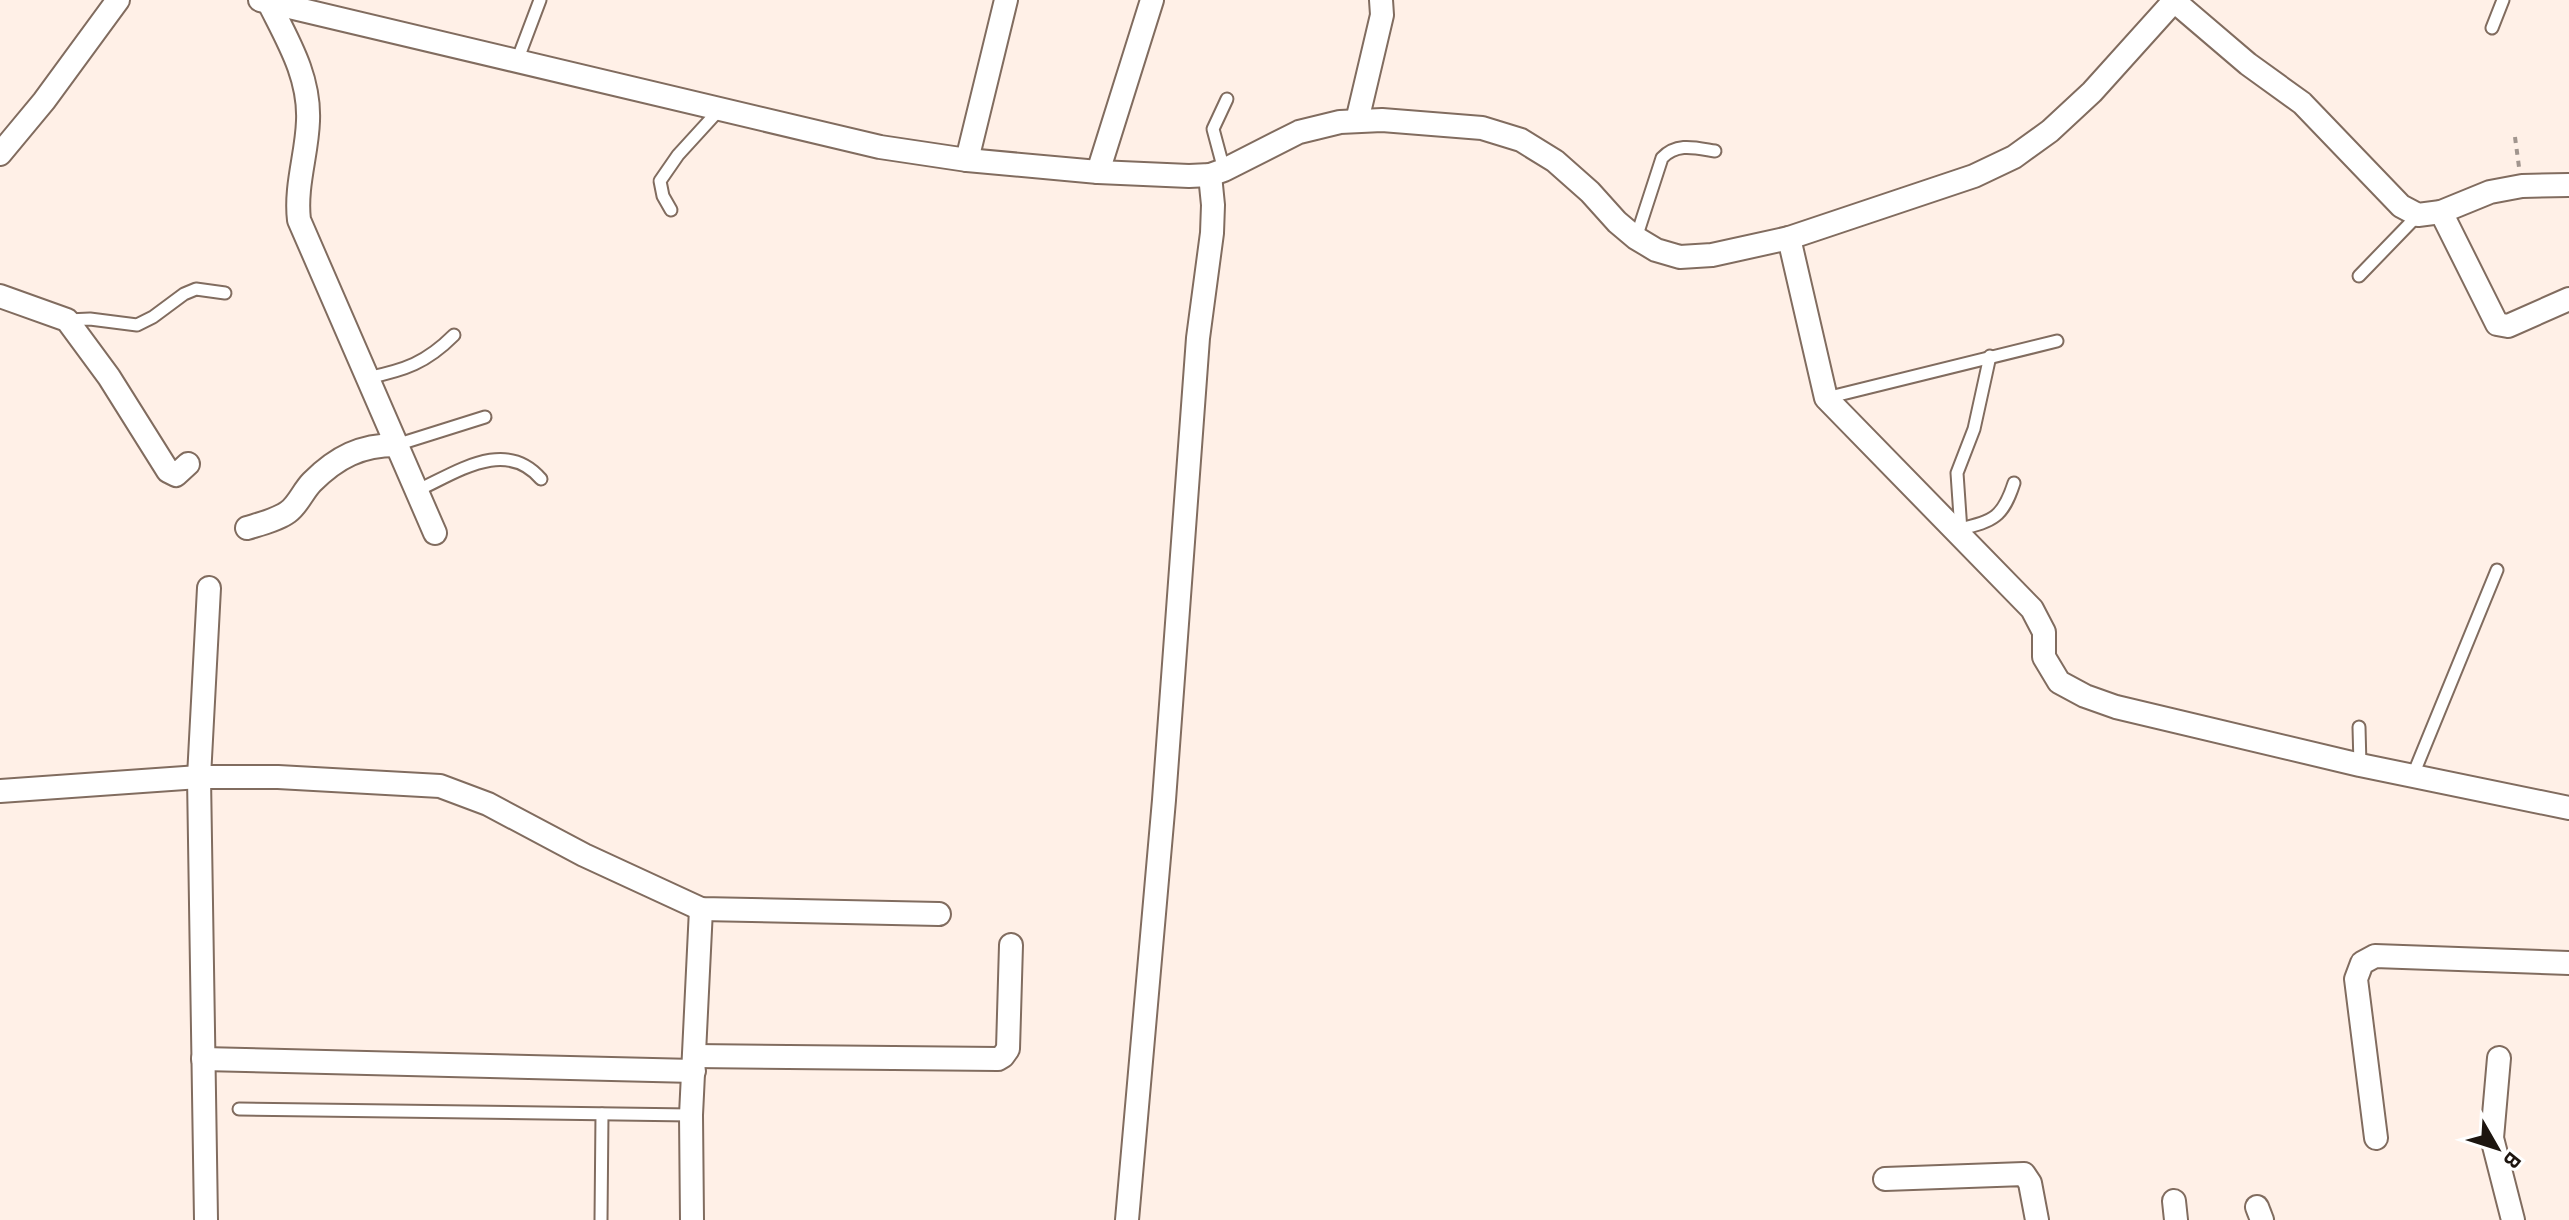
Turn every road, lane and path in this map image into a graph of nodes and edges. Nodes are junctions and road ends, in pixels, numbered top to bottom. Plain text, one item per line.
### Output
1 (540, 0) edge
2 (1006, 0) edge
3 (1152, 0) edge
4 (1381, 0) edge
5 (2174, 0) edge
6 (2503, 0) edge
7 (113, 1) edge
8 (264, 2) edge
9 (2492, 28) dead end
10 (517, 61) junction
11 (1227, 99) dead end
12 (721, 109) junction
13 (1357, 121) junction
14 (2515, 137) dead end
15 (1715, 151) dead end
16 (0, 154) edge
17 (967, 160) junction
18 (1098, 172) junction
19 (1217, 173) junction
20 (2569, 185) edge
21 (2522, 186) junction
22 (671, 210) dead end
23 (2441, 212) junction
24 (2418, 215) junction
25 (1636, 238) junction
26 (1789, 238) junction
27 (2359, 276) dead end
28 (225, 293) dead end
29 (0, 296) edge
30 (2569, 299) edge
31 (67, 320) junction
32 (454, 335) dead end
33 (2057, 341) dead end
34 (1990, 356) junction
35 (367, 378) junction
36 (1826, 398) junction
37 (485, 417) dead end
38 (396, 445) junction
39 (188, 464) dead end
40 (541, 479) dead end
41 (2014, 483) dead end
42 (416, 491) junction
43 (247, 528) dead end
44 (435, 533) dead end
45 (1961, 534) junction
46 (2497, 570) dead end
47 (209, 588) dead end
48 (2359, 727) dead end
49 (2360, 765) junction
50 (2413, 775) junction
51 (199, 777) junction
52 (0, 791) edge
53 (2569, 808) edge
54 (701, 909) junction
55 (939, 914) dead end
56 (1011, 945) dead end
57 (2569, 963) edge
58 (2499, 1058) dead end
59 (203, 1059) junction
60 (694, 1063) junction
61 (239, 1109) dead end
62 (602, 1114) junction
63 (691, 1115) junction
64 (2376, 1138) dead end
65 (1885, 1179) dead end
66 (206, 1220) edge
67 (601, 1220) edge
68 (692, 1220) edge
69 (1127, 1220) edge
70 (2037, 1220) edge
71 (2513, 1220) edge

1 - 10 lane
2 - 17 street
3 - 18 street
4 - 13 street
5 - 24 street
5 - 26 street
6 - 9 lane
7 - 16 street
8 - 10 street
8 - 35 street
10 - 12 street
11 - 19 lane
12 - 17 street
12 - 22 lane
13 - 19 street
13 - 25 street
14 - 21 path
15 - 25 lane
17 - 18 street
18 - 19 street
19 - 69 street
20 - 21 street
21 - 23 street
23 - 24 street
23 - 30 street
24 - 27 lane
25 - 26 street
26 - 36 street
28 - 31 lane
29 - 31 street
31 - 39 street
32 - 35 lane
33 - 34 lane
34 - 36 lane
34 - 45 lane
35 - 38 street
36 - 45 street
37 - 38 lane
38 - 42 street
38 - 43 street
40 - 42 lane
41 - 45 lane
42 - 44 street
45 - 49 street
46 - 50 lane
47 - 51 street
48 - 49 lane
49 - 50 street
50 - 53 street
51 - 52 street
51 - 54 street
51 - 59 street
54 - 55 street
54 - 60 street
56 - 60 street
57 - 64 street
58 - 71 street
59 - 60 street
59 - 66 street
60 - 63 street
61 - 62 lane
62 - 63 lane
62 - 67 lane
63 - 68 street
65 - 70 street

